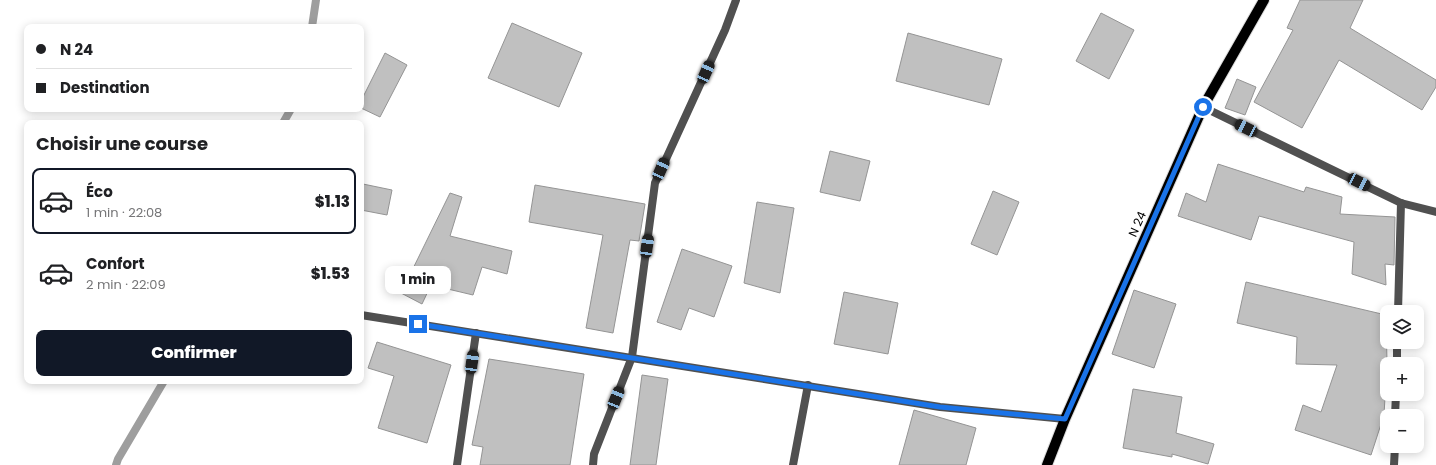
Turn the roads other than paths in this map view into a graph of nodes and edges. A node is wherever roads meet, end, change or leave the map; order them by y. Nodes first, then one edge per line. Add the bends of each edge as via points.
1 (736, 0) edge
2 (1264, 0) edge
3 (1203, 107) junction
4 (1401, 202) junction
5 (1436, 212) edge
6 (1398, 305) edge
7 (364, 314) edge
8 (476, 332) junction
9 (632, 357) junction
10 (808, 385) junction
11 (1065, 419) junction
12 (1394, 453) edge
13 (457, 465) edge
14 (593, 465) edge
15 (793, 465) edge
16 (1047, 465) edge
17 (1394, 465) edge

1 - 9 street via 725,30 655,183
2 - 3 main road, N 24
3 - 4 street
3 - 11 main road, N 24
4 - 5 street
4 - 6 street
7 - 8 street
8 - 9 street
8 - 13 street
9 - 10 street
9 - 14 street via 594,454
10 - 11 street via 940,407
10 - 15 street
11 - 16 main road, N 24
12 - 17 street

